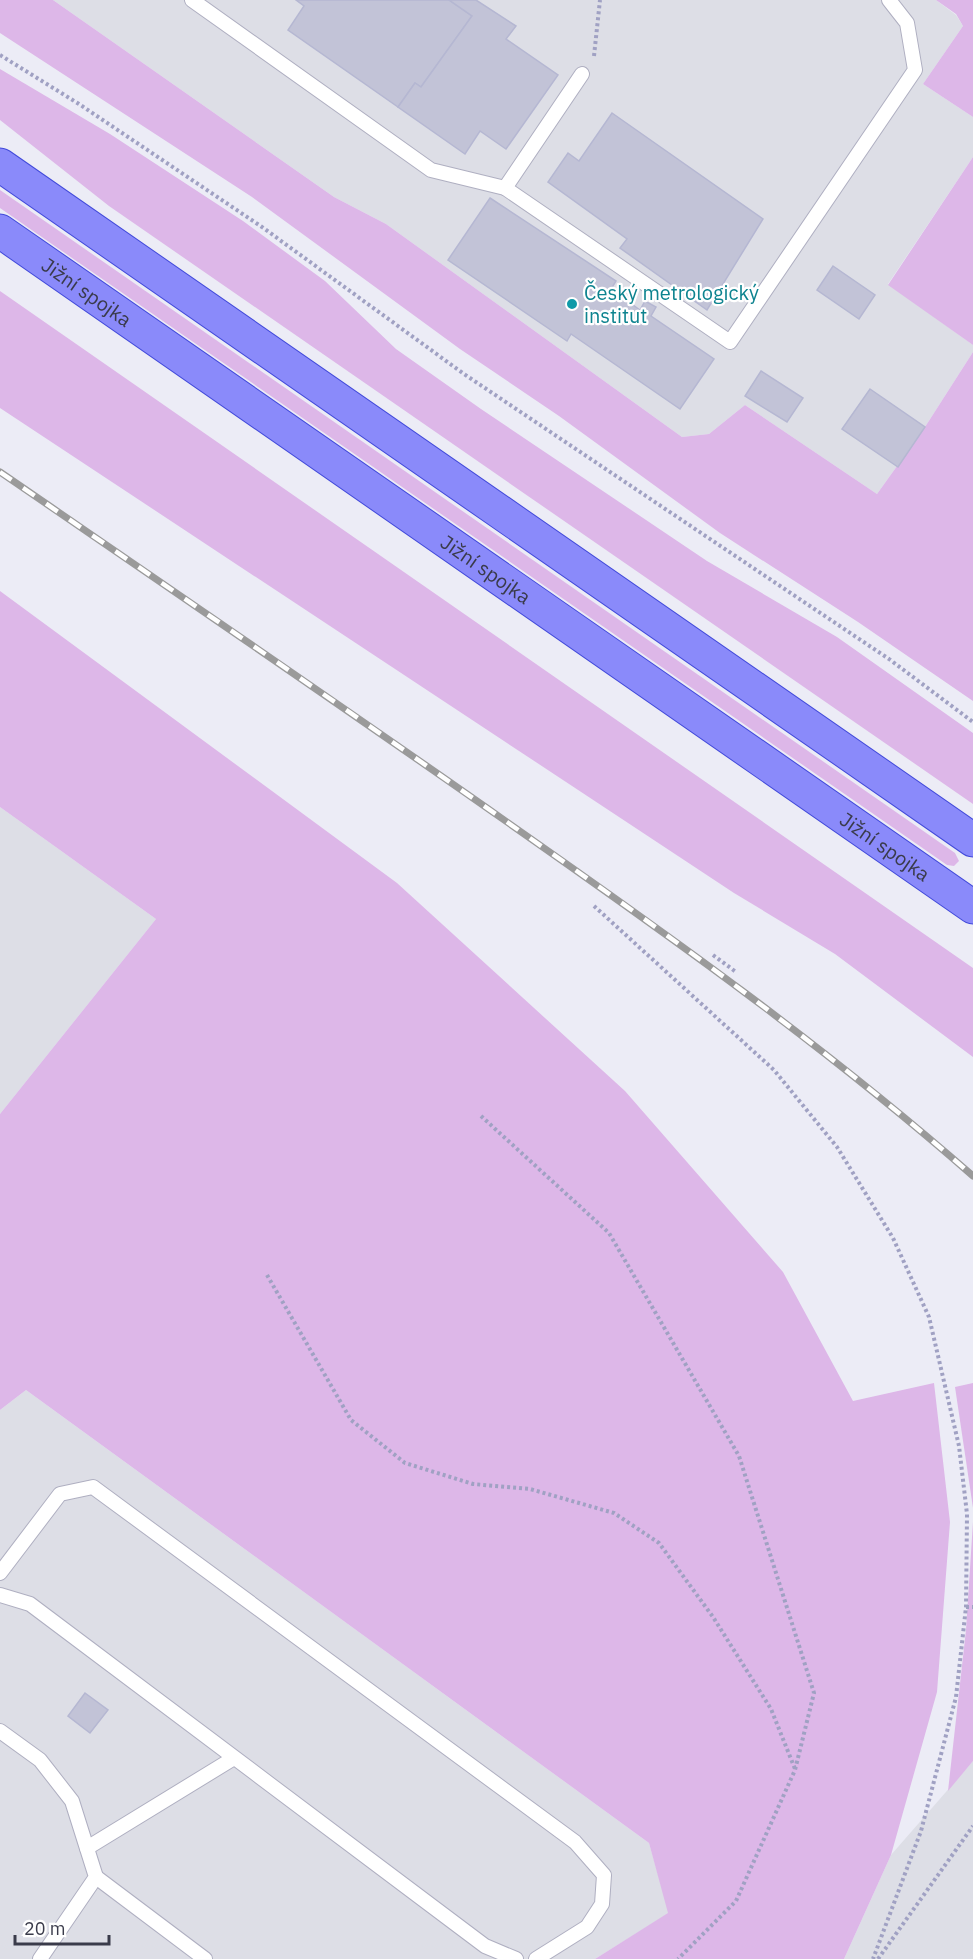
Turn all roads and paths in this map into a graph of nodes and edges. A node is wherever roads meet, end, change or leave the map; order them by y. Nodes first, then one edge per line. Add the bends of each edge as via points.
1 (192, 0) edge
2 (600, 0) edge
3 (889, 0) edge
4 (0, 55) edge
5 (582, 74) joint
6 (0, 165) edge
7 (505, 188) junction
8 (0, 231) edge
9 (973, 722) edge
10 (973, 840) edge
11 (594, 906) dead end
12 (973, 907) edge
13 (713, 955) dead end
14 (736, 972) dead end
15 (480, 1116) dead end
16 (267, 1275) dead end
17 (0, 1573) edge
18 (0, 1595) edge
19 (966, 1606) junction
20 (973, 1607) edge
21 (0, 1731) edge
22 (234, 1758) junction
23 (795, 1770) junction
24 (973, 1826) edge
25 (87, 1848) junction
26 (96, 1877) junction
27 (200, 1958) edge
28 (40, 1959) edge
29 (516, 1959) edge
30 (536, 1959) edge
31 (678, 1959) edge
32 (873, 1959) edge
33 (878, 1959) edge

1 - 7 lane via 431,170
2 - 5 path via 595,55
3 - 7 lane via 907,23 915,70 730,342
4 - 9 path via 252,221 464,374 889,659
5 - 7 lane
6 - 10 highway
8 - 12 highway, Jižní spojka
11 - 19 path via 774,1070 837,1147 893,1238 928,1317 959,1446 967,1514
13 - 14 path
15 - 23 path via 609,1233 739,1455 814,1693
16 - 23 path via 351,1420 405,1463 473,1484 530,1489 614,1514 659,1543 713,1617 771,1709
17 - 30 lane via 60,1494 93,1487 575,1842 604,1875 602,1904 587,1928
18 - 22 lane via 30,1604
19 - 20 path
19 - 32 path via 956,1697 921,1832
21 - 25 lane via 40,1760 72,1801
22 - 25 lane
22 - 29 lane via 485,1946
23 - 31 path via 736,1901
24 - 33 path
25 - 26 lane
26 - 27 lane
26 - 28 lane

